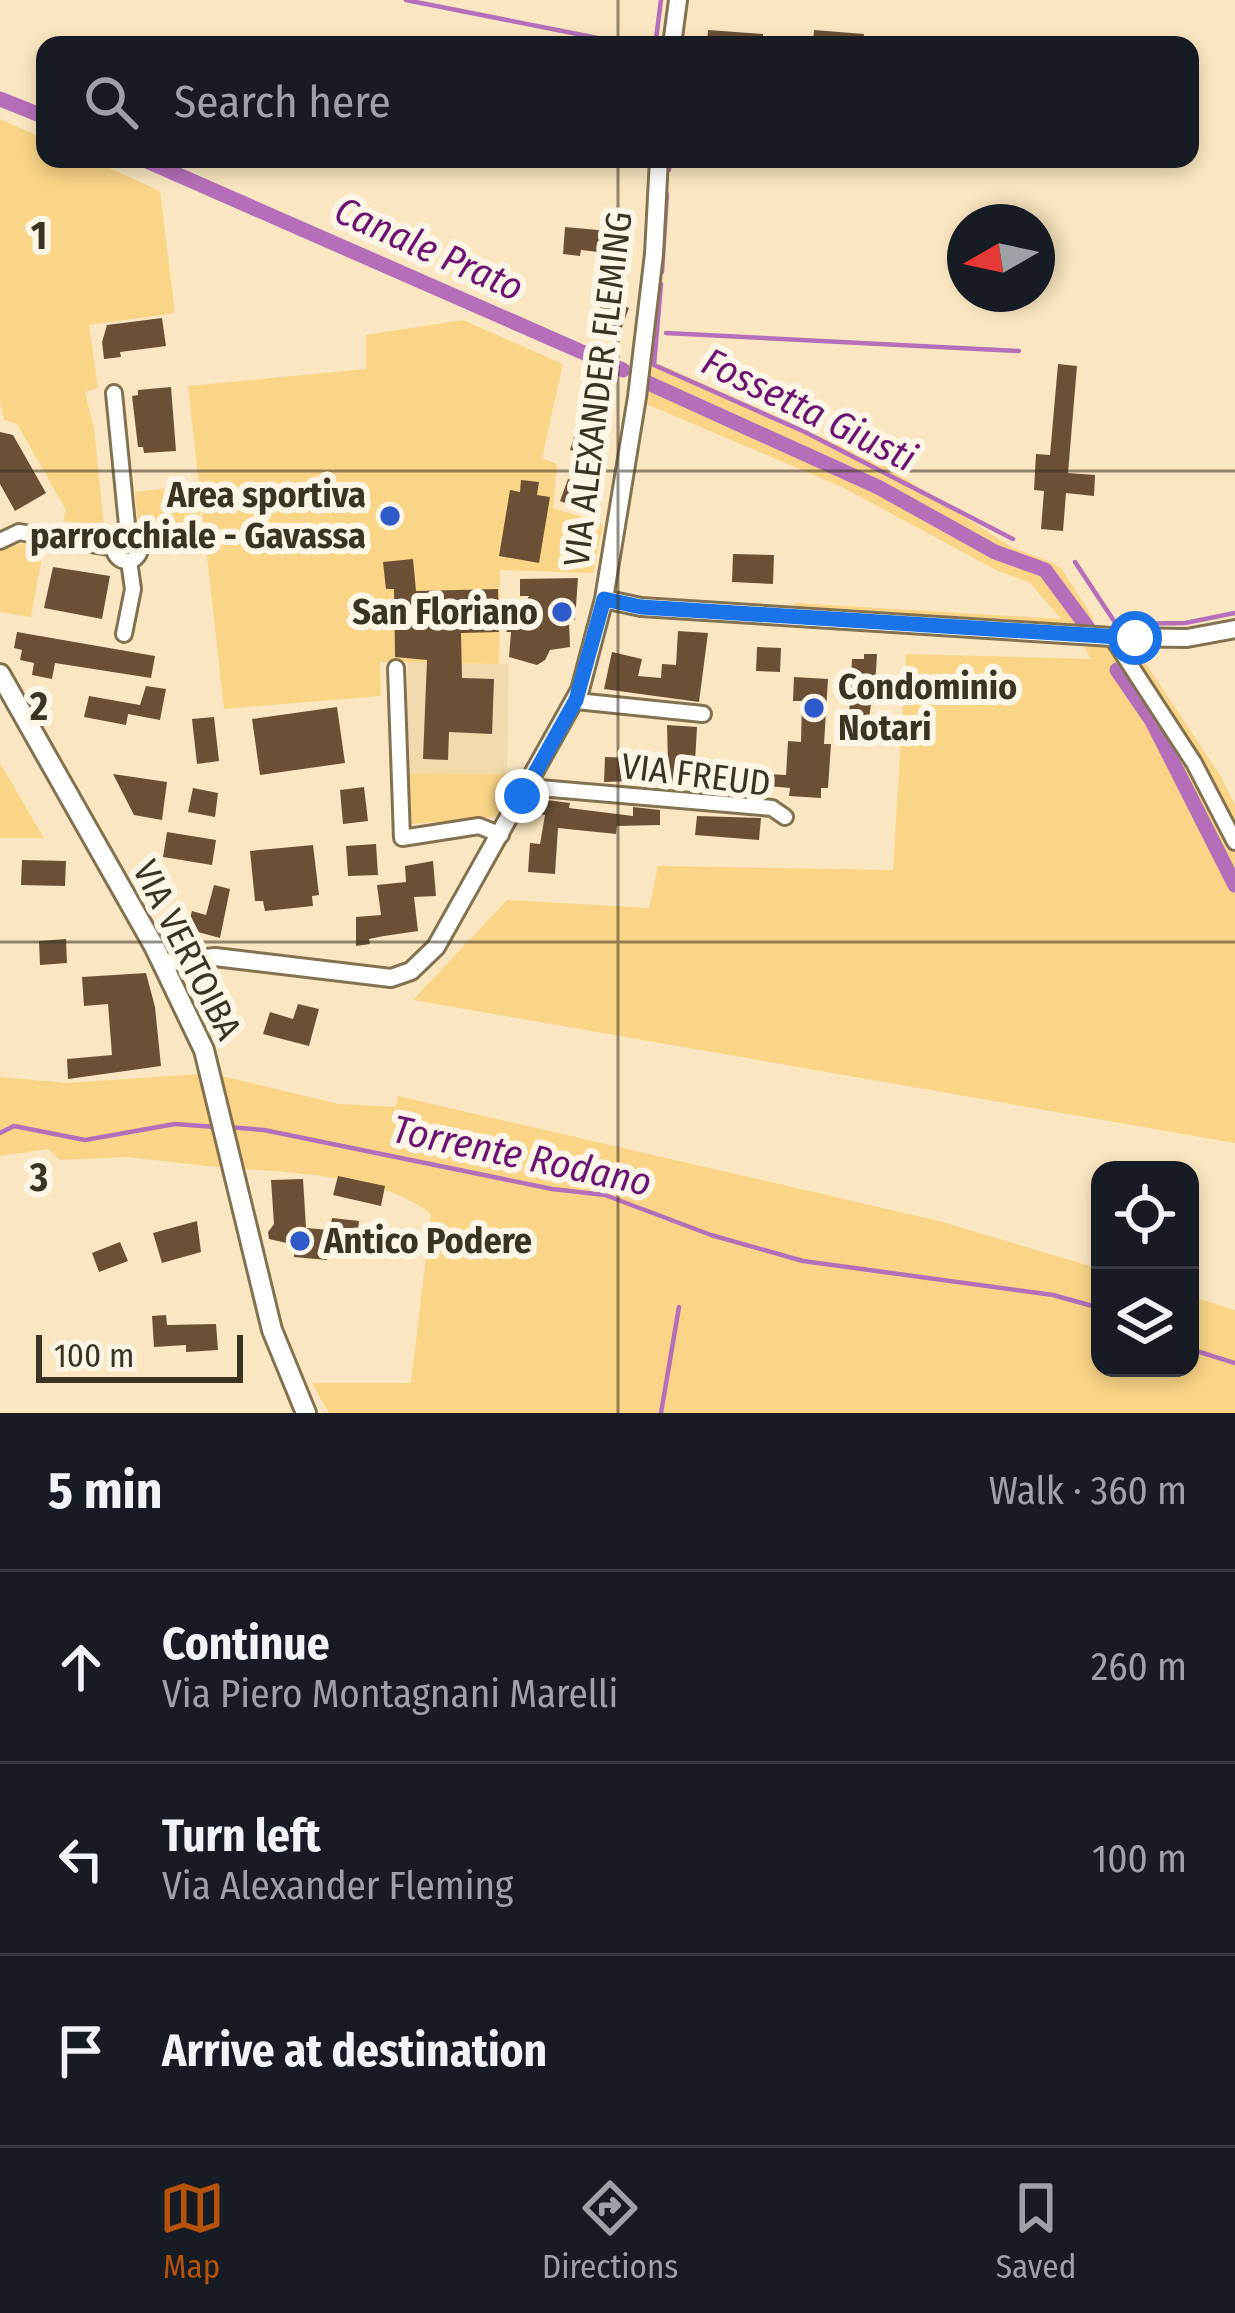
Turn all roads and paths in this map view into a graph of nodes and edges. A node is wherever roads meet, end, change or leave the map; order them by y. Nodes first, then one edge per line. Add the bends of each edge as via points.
1 (678, 0) edge
2 (673, 36) edge
3 (658, 168) edge
4 (114, 394) dead end
5 (128, 535) junction
6 (0, 541) edge
7 (114, 548) junction
8 (129, 561) junction
9 (604, 599) junction
10 (1235, 629) edge
11 (124, 634) dead end
12 (1112, 638) junction
13 (396, 668) dead end
14 (0, 674) edge
15 (576, 700) junction
16 (703, 714) dead end
17 (528, 787) junction
18 (785, 817) dead end
19 (501, 835) junction
20 (1235, 842) edge
21 (163, 963) junction
22 (306, 1413) edge

1 - 2 street
3 - 9 street, VIA ALEXANDER FLEMING via 646,326
4 - 5 street
5 - 7 street
5 - 8 street via 140,545
6 - 7 street via 19,532
7 - 8 street
8 - 11 street
9 - 12 street
9 - 15 street, VIA ALEXANDER FLEMING
10 - 12 street
12 - 20 street
13 - 19 street via 402,838 478,826
14 - 21 main road, VIA VERTOIBA
15 - 16 street
15 - 17 street, VIA ALEXANDER FLEMING
17 - 18 street, VIA FREUD via 772,808
17 - 19 street, VIA ALEXANDER FLEMING
19 - 21 street, VIA ALEXANDER FLEMING via 436,947 403,976 215,957
21 - 22 main road, VIA VERTOIBA via 210,1070 272,1330

